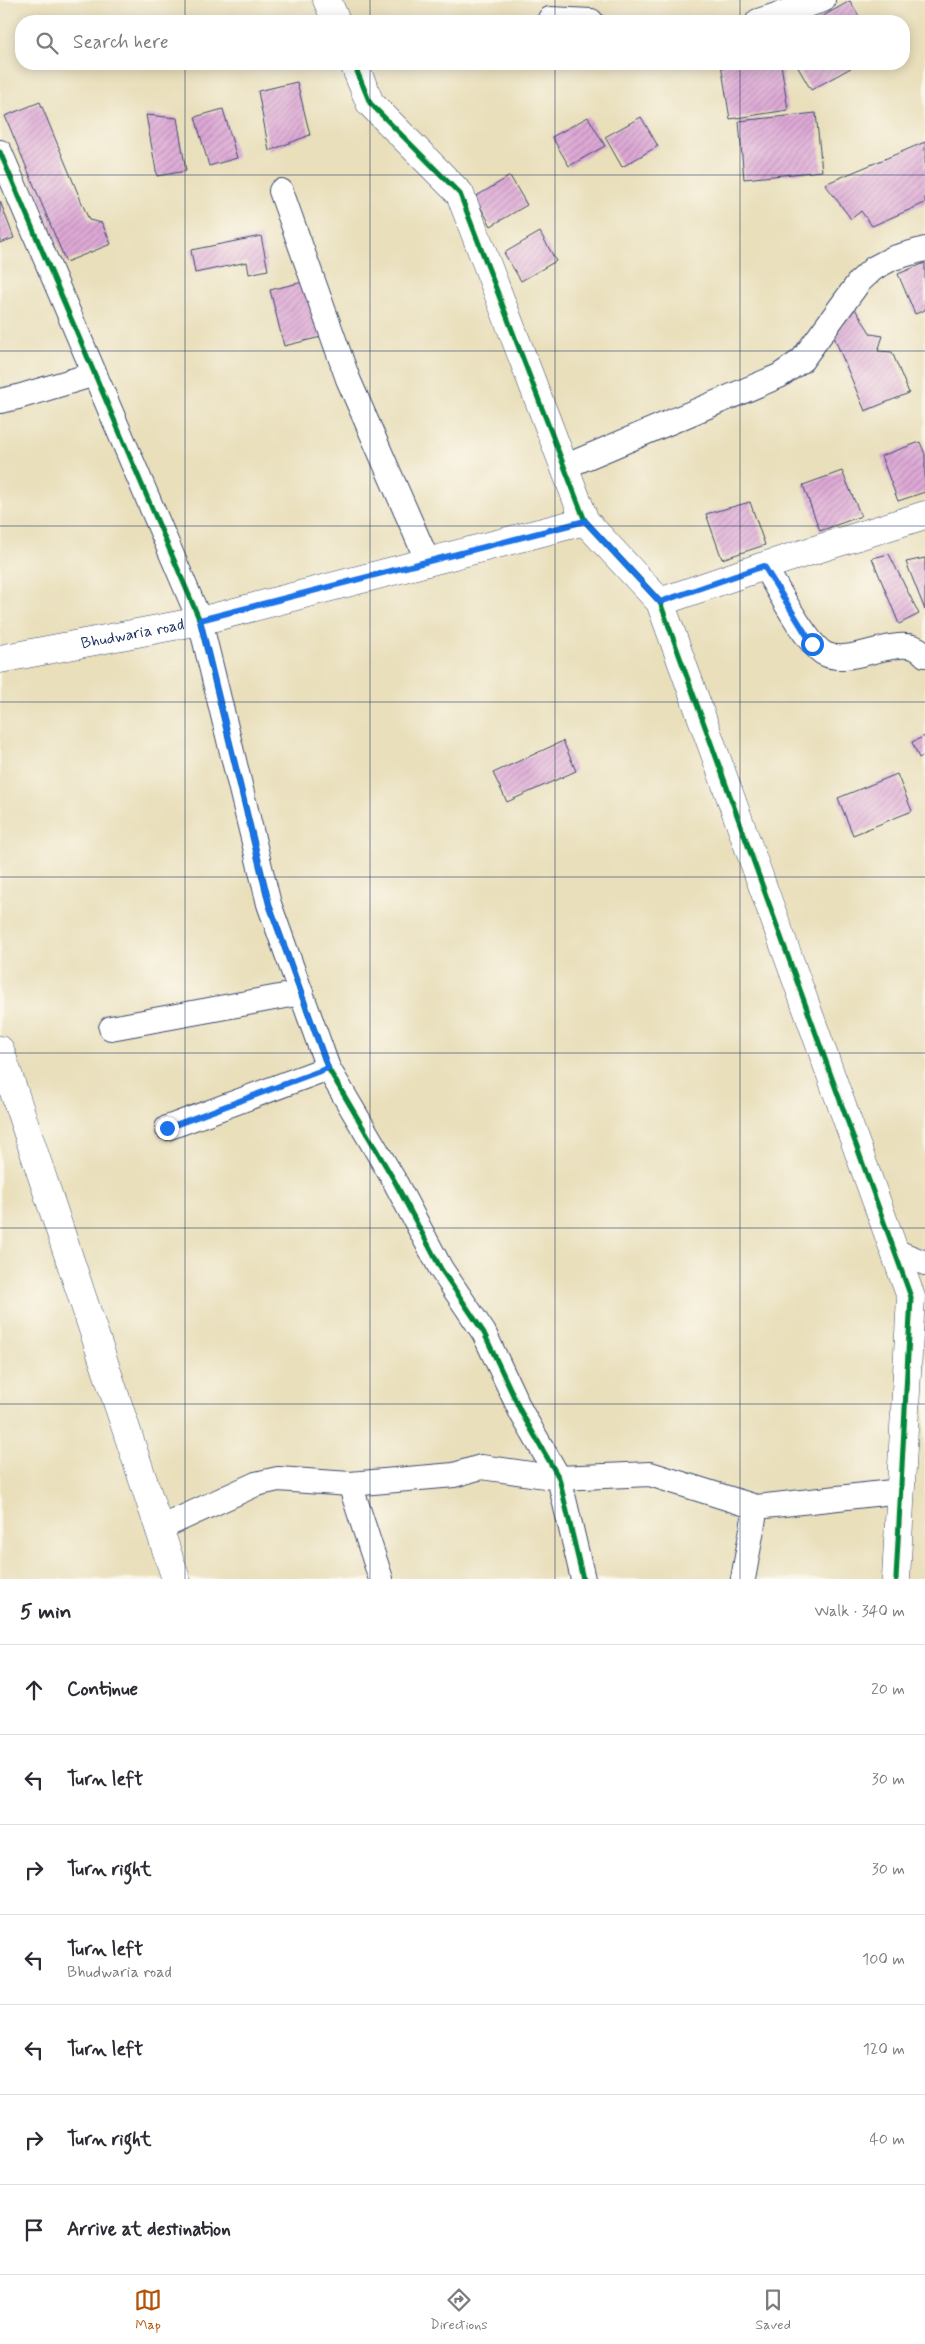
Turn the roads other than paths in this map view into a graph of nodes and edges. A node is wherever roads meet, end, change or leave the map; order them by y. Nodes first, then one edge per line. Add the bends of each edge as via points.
1 (327, 0) edge
2 (823, 0) edge
3 (333, 15) edge
4 (777, 15) edge
5 (356, 70) edge
6 (0, 152) edge
7 (280, 191) dead end
8 (925, 249) edge
9 (95, 374) junction
10 (0, 401) edge
11 (564, 467) junction
12 (925, 515) edge
13 (585, 521) junction
14 (428, 562) junction
15 (764, 566) junction
16 (660, 602) junction
17 (200, 620) junction
18 (925, 655) edge
19 (0, 659) edge
20 (301, 993) junction
21 (111, 1028) dead end
22 (0, 1050) edge
23 (328, 1068) junction
24 (167, 1128) dead end
25 (894, 1251) junction
26 (925, 1263) edge
27 (560, 1478) junction
28 (350, 1484) junction
29 (901, 1491) junction
30 (756, 1507) junction
31 (158, 1529) junction
32 (176, 1579) edge
33 (381, 1579) edge
34 (583, 1579) edge
35 (743, 1579) edge
36 (896, 1579) edge

1 - 3 street
2 - 4 street
5 - 11 street via 370,103 460,194
6 - 9 street
7 - 14 street via 348,379
8 - 11 street via 893,258 874,268 859,282 802,360 779,376
9 - 10 street
9 - 17 street
11 - 13 street
12 - 15 street
13 - 14 street, Bhudwaria road
13 - 16 street
14 - 17 street, Bhudwaria road
15 - 16 street
15 - 18 street via 812,644 825,654 839,658 903,646 921,650
16 - 25 street
17 - 19 street, Bhudwaria road
17 - 20 street via 269,904
20 - 21 street
20 - 23 street
22 - 31 street
23 - 24 street
23 - 27 street via 442,1269 484,1333 521,1412
25 - 26 street
25 - 29 street via 911,1297
27 - 28 street via 481,1467 454,1475
27 - 30 street via 650,1474
27 - 34 street
28 - 31 street via 278,1479 256,1484
28 - 33 street
29 - 30 street
29 - 36 street
30 - 35 street
31 - 32 street

